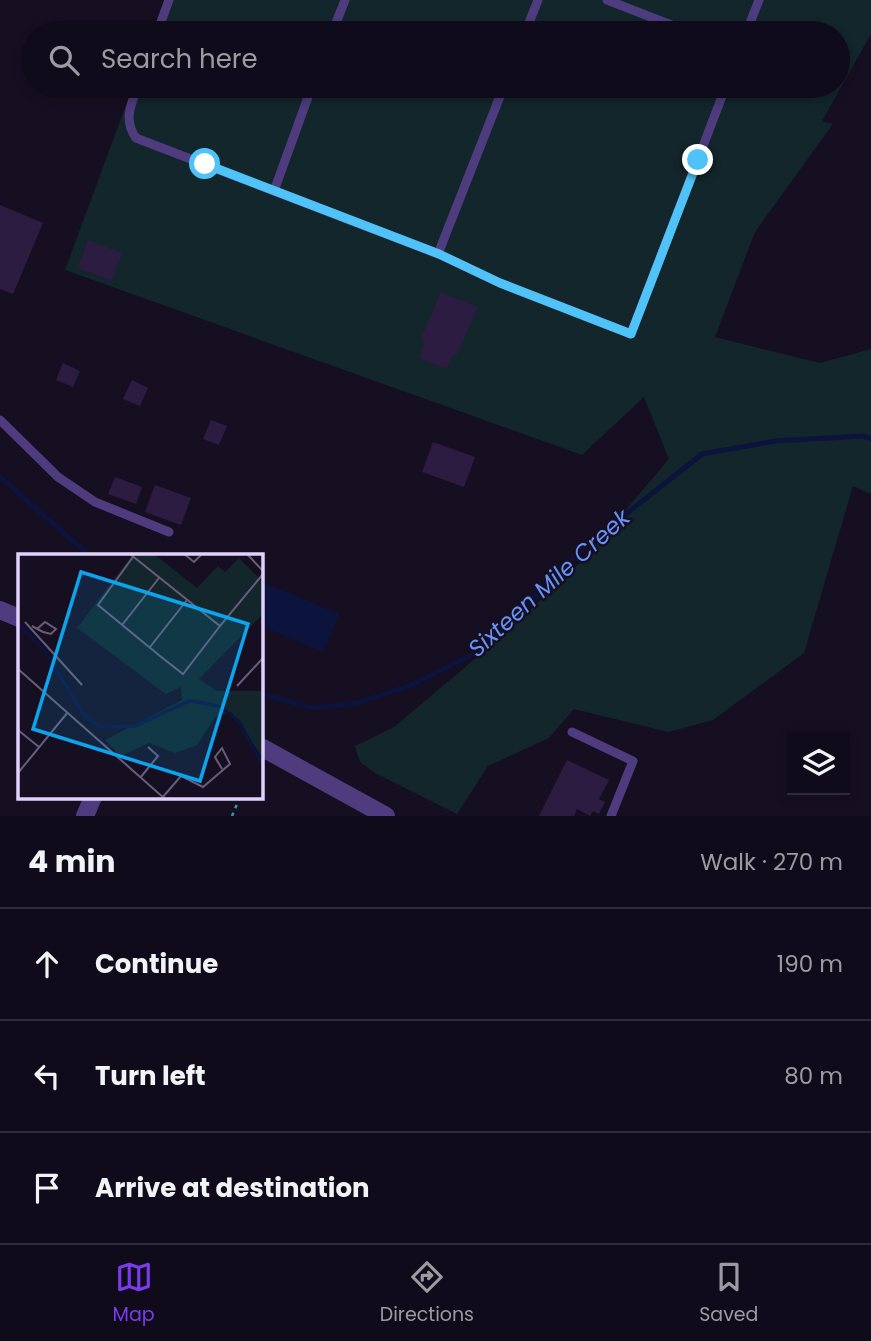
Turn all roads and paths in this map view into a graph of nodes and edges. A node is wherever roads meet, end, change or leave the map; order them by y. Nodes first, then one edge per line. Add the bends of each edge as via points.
1 (169, 0) edge
2 (345, 0) edge
3 (538, 0) edge
4 (607, 0) edge
5 (759, 0) edge
6 (161, 21) edge
7 (337, 21) edge
8 (530, 21) edge
9 (661, 21) edge
10 (751, 21) edge
11 (134, 98) edge
12 (308, 98) edge
13 (499, 98) edge
14 (721, 98) edge
15 (274, 191) junction
16 (439, 254) junction
17 (0, 420) edge
18 (169, 532) dead end
19 (0, 610) edge
20 (18, 618) edge
21 (572, 732) dead end
22 (262, 748) edge
23 (92, 799) edge
24 (239, 799) edge
25 (85, 816) edge
26 (232, 816) edge
27 (386, 816) edge
28 (611, 816) edge

1 - 6 lane
2 - 7 lane
3 - 8 lane
4 - 9 lane
5 - 10 lane
11 - 15 lane via 128,120 136,138
12 - 15 lane
13 - 16 lane
14 - 16 lane via 631,334
15 - 16 lane
17 - 18 lane via 67,484 95,502
19 - 20 street
21 - 28 lane via 633,761
22 - 27 street
23 - 25 street
24 - 26 path

